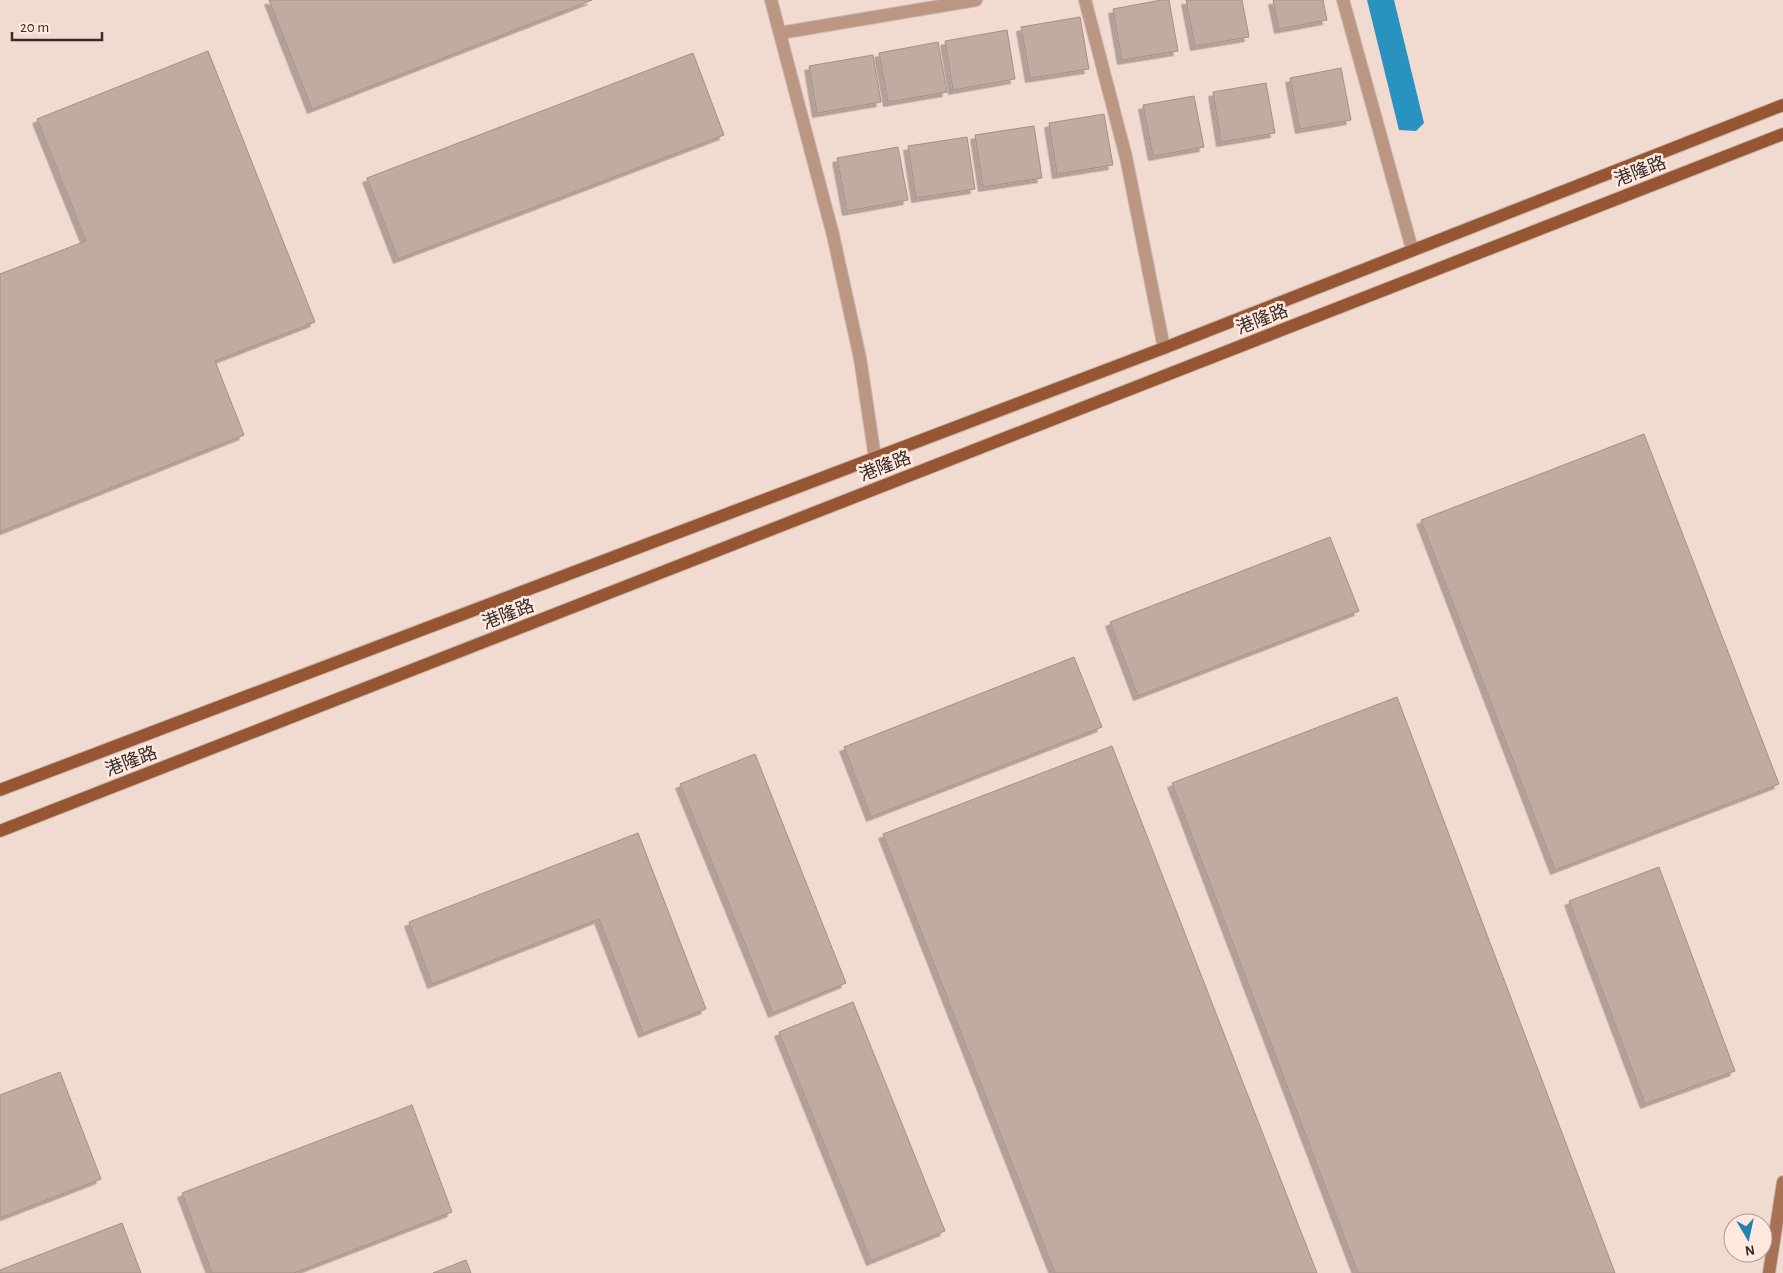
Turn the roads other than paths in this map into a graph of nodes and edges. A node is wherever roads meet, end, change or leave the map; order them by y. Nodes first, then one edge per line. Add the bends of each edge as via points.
1 (771, 0) edge
2 (976, 0) edge
3 (1085, 0) edge
4 (1343, 0) edge
5 (780, 33) junction
6 (1783, 105) edge
7 (1783, 134) edge
8 (1412, 249) junction
9 (1164, 348) junction
10 (875, 458) junction
11 (0, 790) edge
12 (0, 831) edge
13 (1783, 1182) edge
14 (1769, 1273) edge

1 - 5 street
2 - 5 street
3 - 9 street via 1126,157
4 - 8 street
5 - 10 street via 835,244 860,358
6 - 8 main road, 港隆路
7 - 12 main road, 港隆路
8 - 9 main road, 港隆路
9 - 10 main road, 港隆路
10 - 11 main road, 港隆路
13 - 14 street

